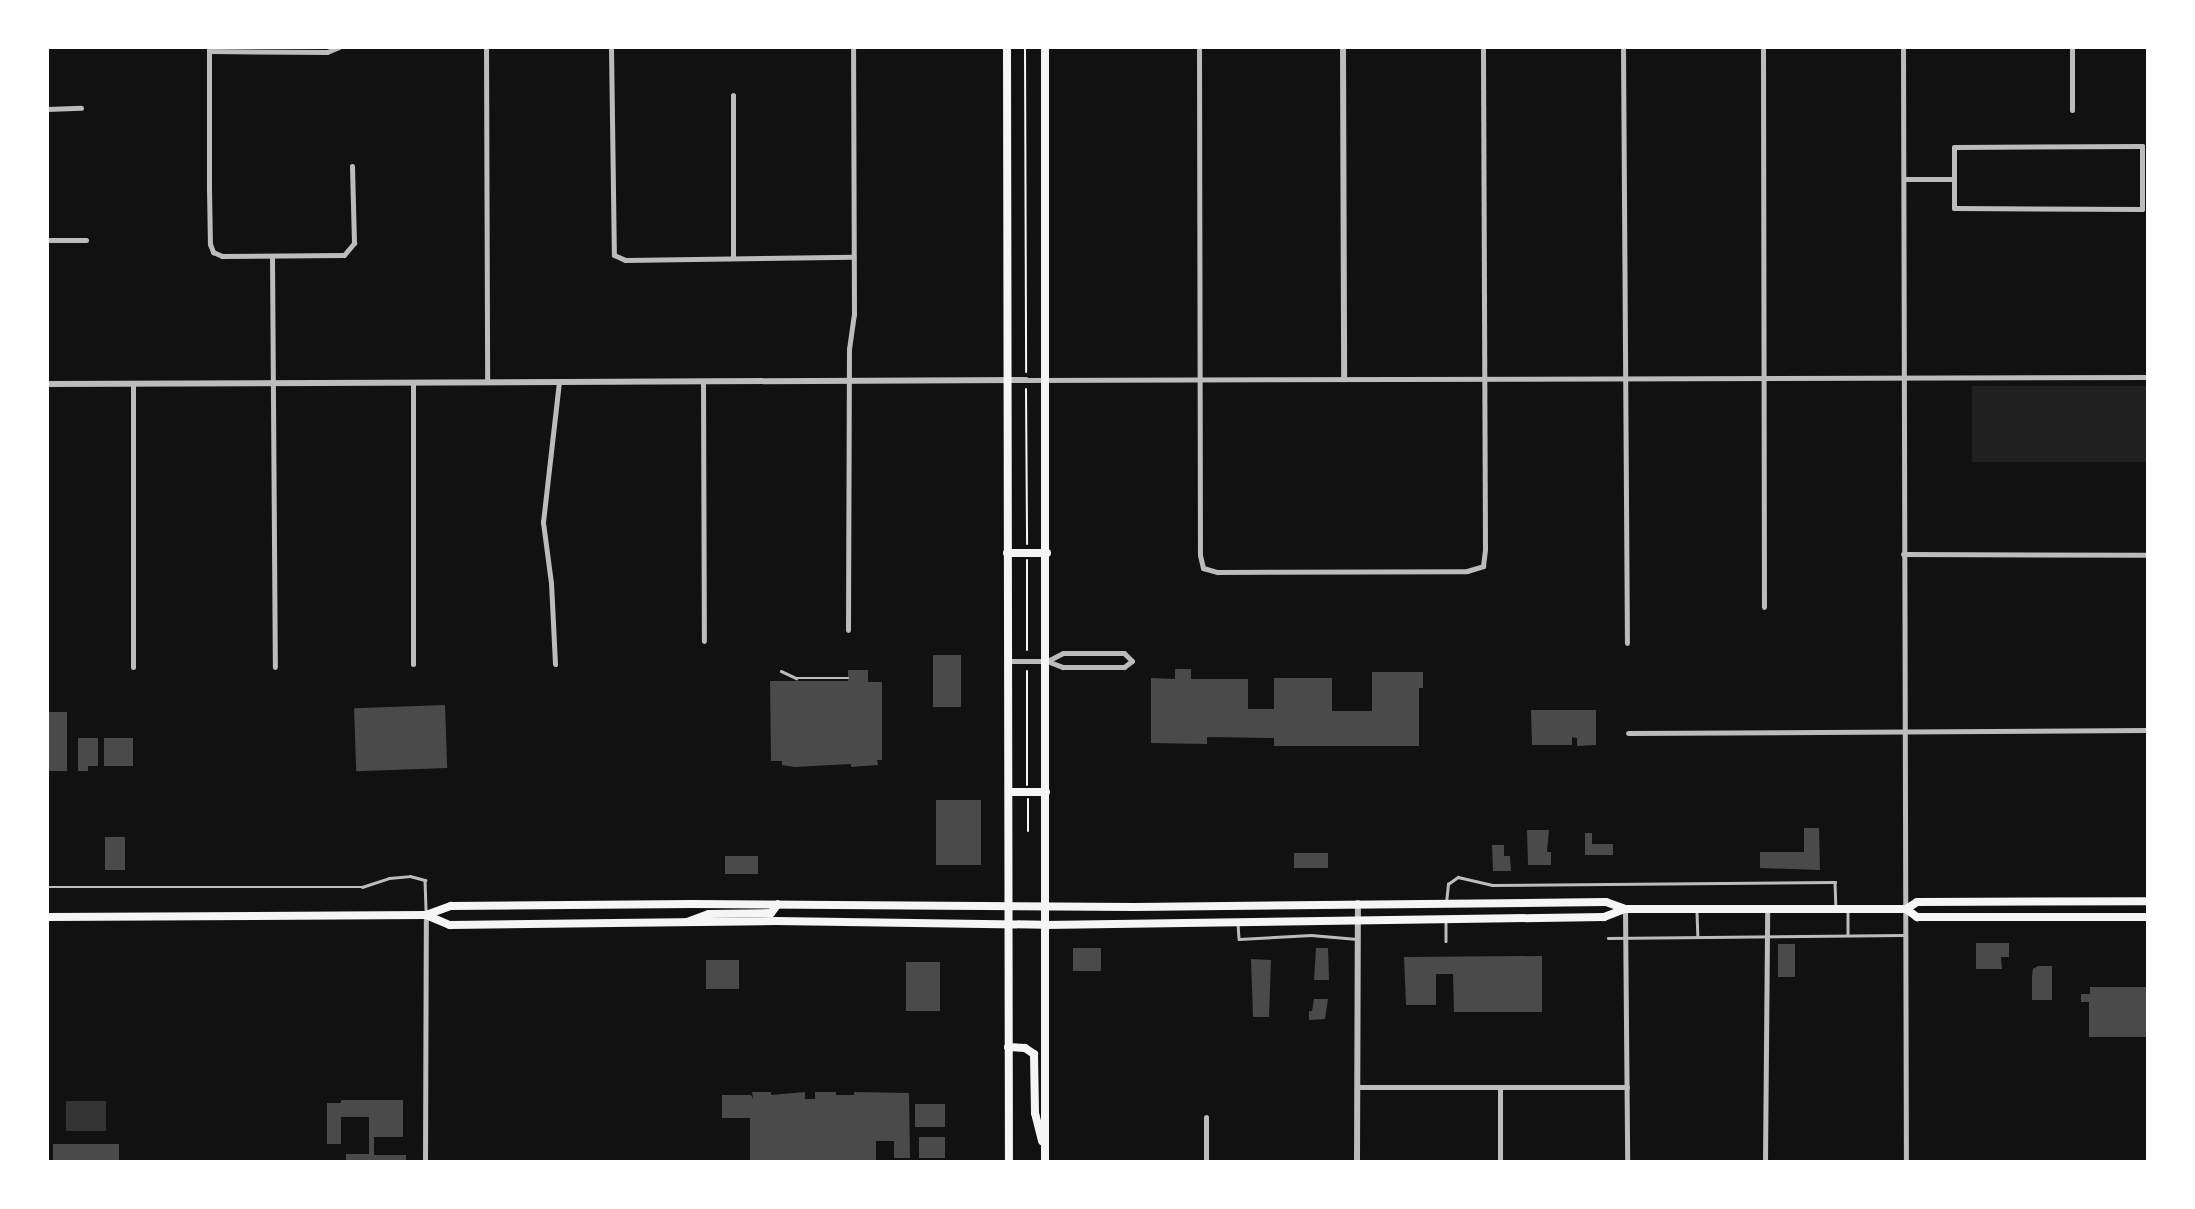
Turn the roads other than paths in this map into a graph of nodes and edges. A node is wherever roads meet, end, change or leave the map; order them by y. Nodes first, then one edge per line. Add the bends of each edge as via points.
1 (486, 47) edge
2 (611, 47) edge
3 (853, 47) edge
4 (1007, 47) edge
5 (1045, 47) edge
6 (1199, 47) edge
7 (1343, 47) edge
8 (1483, 47) edge
9 (1623, 47) edge
10 (1763, 47) edge
11 (1903, 47) edge
12 (2072, 47) edge
13 (339, 48) edge
14 (209, 49) edge
15 (733, 95) dead end
16 (81, 108) dead end
17 (47, 109) edge
18 (2072, 110) dead end
19 (352, 166) dead end
20 (1954, 178) junction
21 (1904, 179) junction
22 (2145, 179) edge
23 (47, 240) edge
24 (86, 240) dead end
25 (272, 256) junction
26 (853, 257) junction
27 (733, 258) junction
28 (1763, 377) junction
29 (1903, 377) junction
30 (2148, 377) edge
31 (1625, 378) junction
32 (1200, 379) junction
33 (1344, 379) junction
34 (1485, 379) junction
35 (1007, 380) junction
36 (1046, 380) junction
37 (703, 381) junction
38 (850, 381) junction
39 (272, 382) junction
40 (413, 382) junction
41 (488, 382) junction
42 (559, 382) junction
43 (133, 383) junction
44 (47, 384) edge
45 (1026, 384) joint
46 (1007, 553) junction
47 (1047, 553) junction
48 (1903, 554) junction
49 (2148, 555) edge
50 (1764, 607) dead end
51 (848, 630) dead end
52 (704, 641) dead end
53 (1627, 643) dead end
54 (1007, 661) junction
55 (1047, 661) junction
56 (413, 664) dead end
57 (555, 664) dead end
58 (133, 667) dead end
59 (275, 667) dead end
60 (781, 671) dead end
61 (848, 678) dead end
62 (2148, 730) edge
63 (1904, 731) junction
64 (1628, 733) dead end
65 (1010, 792) junction
66 (1046, 792) junction
67 (47, 887) edge
68 (2148, 901) edge
69 (1358, 903) junction
70 (1446, 903) junction
71 (778, 904) junction
72 (1009, 904) junction
73 (1045, 906) junction
74 (1836, 908) junction
75 (1848, 908) junction
76 (1625, 909) junction
77 (1698, 909) junction
78 (1767, 909) junction
79 (1906, 909) junction
80 (426, 915) junction
81 (47, 916) edge
82 (2148, 917) edge
83 (1446, 919) junction
84 (1357, 920) junction
85 (1238, 921) junction
86 (687, 922) junction
87 (1009, 923) junction
88 (1045, 925) junction
89 (1849, 935) junction
90 (1906, 935) junction
91 (1767, 936) junction
92 (1698, 937) junction
93 (1608, 938) dead end
94 (1626, 938) junction
95 (1357, 939) junction
96 (1446, 941) dead end
97 (1008, 1047) junction
98 (1357, 1087) junction
99 (1500, 1087) junction
100 (1628, 1087) junction
101 (1206, 1117) dead end
102 (1045, 1158) edge
103 (425, 1162) edge
104 (1009, 1162) edge
105 (1206, 1162) edge
106 (1357, 1162) edge
107 (1500, 1162) edge
108 (1627, 1162) edge
109 (1765, 1162) edge
110 (1906, 1162) edge

1 - 41 street
2 - 27 street via 614,254 625,260
3 - 26 street
4 - 35 main road
5 - 36 main road
6 - 32 street
7 - 33 street
8 - 34 street
9 - 31 street
10 - 28 street
11 - 21 street
12 - 18 street
13 - 14 street via 327,52
14 - 25 street via 210,244 213,252 222,256
15 - 27 street
16 - 17 street
19 - 25 street via 354,243 344,255
20 - 21 street
20 - 22 street via 1954,208 2143,209
20 - 22 street via 1954,147 2142,146
21 - 29 street
23 - 24 street
25 - 39 street
26 - 27 street
26 - 38 street
28 - 29 street
28 - 31 street
28 - 50 street
29 - 30 street
29 - 48 street
31 - 34 street
31 - 53 street
32 - 33 street
32 - 34 street via 1200,555 1203,568 1217,572 1468,572 1483,566
32 - 36 street
33 - 34 street
35 - 38 street
35 - 45 street
35 - 46 main road
36 - 45 street
36 - 47 main road
37 - 38 street
37 - 42 street
37 - 52 street
38 - 51 street
39 - 40 street
39 - 43 street
39 - 59 street
40 - 41 street
40 - 56 street
41 - 42 street
42 - 57 street via 543,522
43 - 44 street
43 - 58 street
46 - 47 main road
46 - 54 main road
47 - 55 main road
48 - 49 street
48 - 63 street
54 - 55 street
54 - 65 main road
55 - 55 street via 1063,667 1124,667 1132,661 1125,653 1063,653
55 - 66 main road
60 - 61 lane via 796,678
62 - 63 street
63 - 64 street
63 - 79 street
65 - 66 main road
65 - 72 main road
66 - 73 main road
67 - 80 lane via 362,887 410,876 425,880
68 - 79 main road via 1917,902
69 - 70 main road
69 - 73 main road
69 - 84 street
70 - 74 lane via 1448,884 1458,877 1492,884 1835,883
70 - 76 main road via 1606,902
71 - 72 main road
71 - 80 main road via 451,906
71 - 86 main road via 771,913 709,914
72 - 73 main road
72 - 87 main road
73 - 88 main road
74 - 75 main road
74 - 78 main road
75 - 79 main road
75 - 89 lane
76 - 77 main road
76 - 83 main road via 1604,917
76 - 94 street
77 - 78 main road
77 - 92 lane
78 - 91 street
79 - 82 main road via 1917,917
79 - 90 street
80 - 81 main road
80 - 86 main road via 450,925
80 - 103 street
83 - 84 main road
83 - 96 lane
84 - 85 main road
84 - 95 street
85 - 88 main road
85 - 95 lane via 1239,939 1311,935
86 - 87 main road
87 - 88 main road
87 - 97 main road
88 - 102 main road
89 - 90 lane
89 - 91 lane
90 - 110 street
91 - 92 lane
91 - 109 street
92 - 94 lane
93 - 94 lane
94 - 100 street
95 - 98 street
97 - 102 main road via 1034,1054 1035,1112
97 - 104 main road
98 - 99 street
98 - 106 street
99 - 100 street
99 - 107 street
100 - 108 street
101 - 105 street

